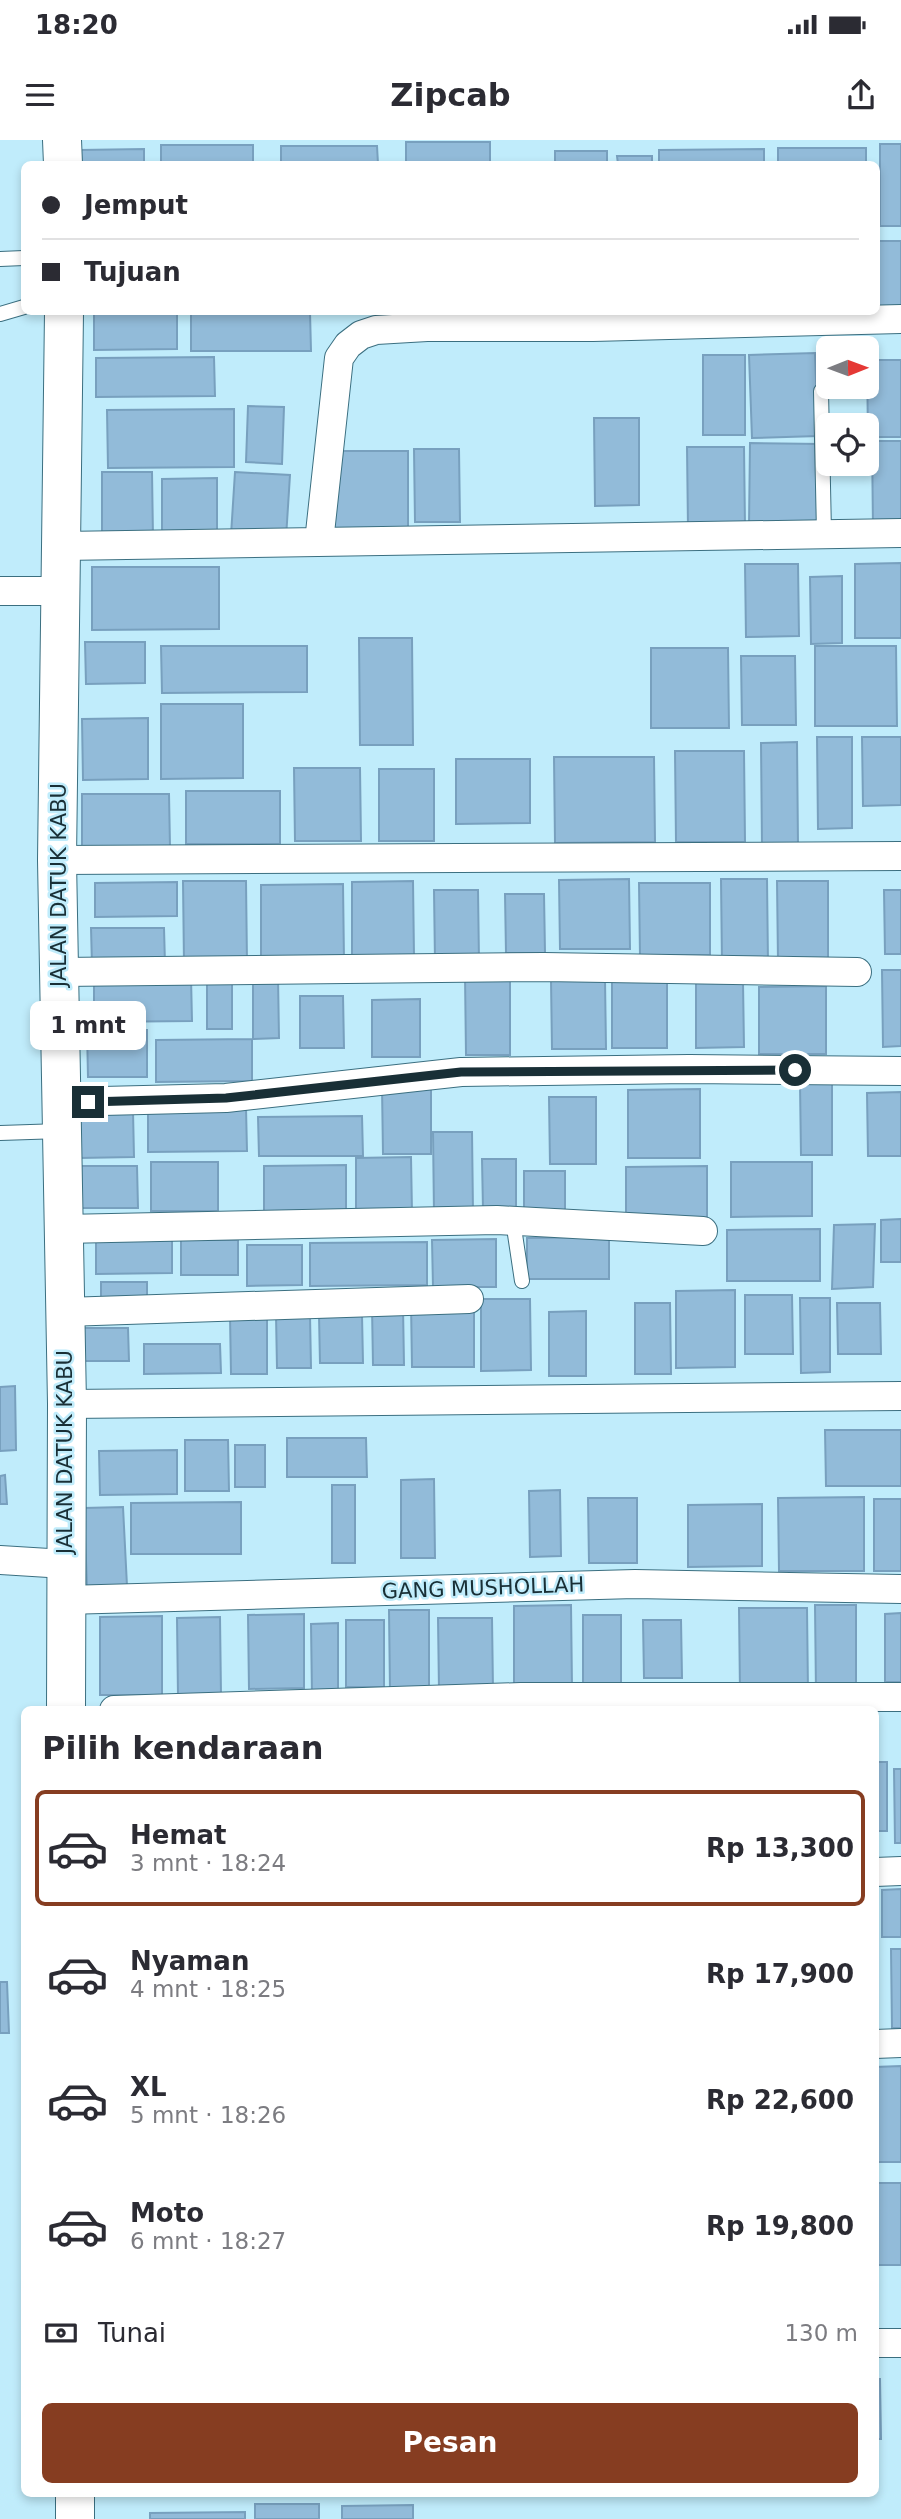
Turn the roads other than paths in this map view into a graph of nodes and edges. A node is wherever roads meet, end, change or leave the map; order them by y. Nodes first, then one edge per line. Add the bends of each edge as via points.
1 (62, 140) edge
2 (62, 161) edge
3 (21, 258) edge
4 (0, 259) edge
5 (21, 308) edge
6 (0, 314) edge
7 (64, 315) edge
8 (901, 319) edge
9 (821, 399) edge
10 (901, 533) edge
11 (824, 534) junction
12 (319, 542) junction
13 (62, 546) junction
14 (0, 591) edge
15 (62, 591) junction
16 (901, 856) edge
17 (57, 860) junction
18 (59, 972) junction
19 (857, 972) dead end
20 (901, 1071) edge
21 (61, 1117) junction
22 (0, 1133) edge
23 (513, 1221) junction
24 (63, 1229) junction
25 (704, 1231) dead end
26 (522, 1281) dead end
27 (469, 1299) dead end
28 (65, 1312) junction
29 (901, 1396) edge
30 (67, 1405) junction
31 (0, 1560) edge
32 (58, 1575) junction
33 (901, 1589) edge
34 (901, 1698) edge
35 (66, 1706) edge
36 (233, 1706) edge
37 (901, 1871) edge
38 (879, 1872) edge
39 (901, 2043) edge
40 (879, 2044) edge
41 (879, 2343) edge
42 (901, 2343) edge
43 (75, 2497) edge
44 (75, 2519) edge

1 - 2 street
3 - 4 lane
5 - 6 lane
7 - 13 street, JALAN DATUK KABU
8 - 12 street via 427,327 361,335 339,358
9 - 11 lane
10 - 11 street
11 - 12 street
12 - 13 street
13 - 15 street, JALAN DATUK KABU
14 - 15 street
15 - 17 street, JALAN DATUK KABU
16 - 17 street
17 - 18 street, JALAN DATUK KABU
18 - 19 street via 544,967
18 - 21 street, JALAN DATUK KABU
20 - 21 street via 461,1072
21 - 22 lane
21 - 24 street, JALAN DATUK KABU
23 - 24 street
23 - 25 street
23 - 26 lane
24 - 28 street, JALAN DATUK KABU
27 - 28 street
28 - 30 street, JALAN DATUK KABU
29 - 30 street
30 - 32 street, JALAN DATUK KABU
31 - 32 street, GANG MUSHOLLAH
32 - 33 street, GANG MUSHOLLAH
32 - 35 street, JALAN DATUK KABU
34 - 36 street via 703,1695
37 - 38 street
39 - 40 street
41 - 42 street
43 - 44 street

